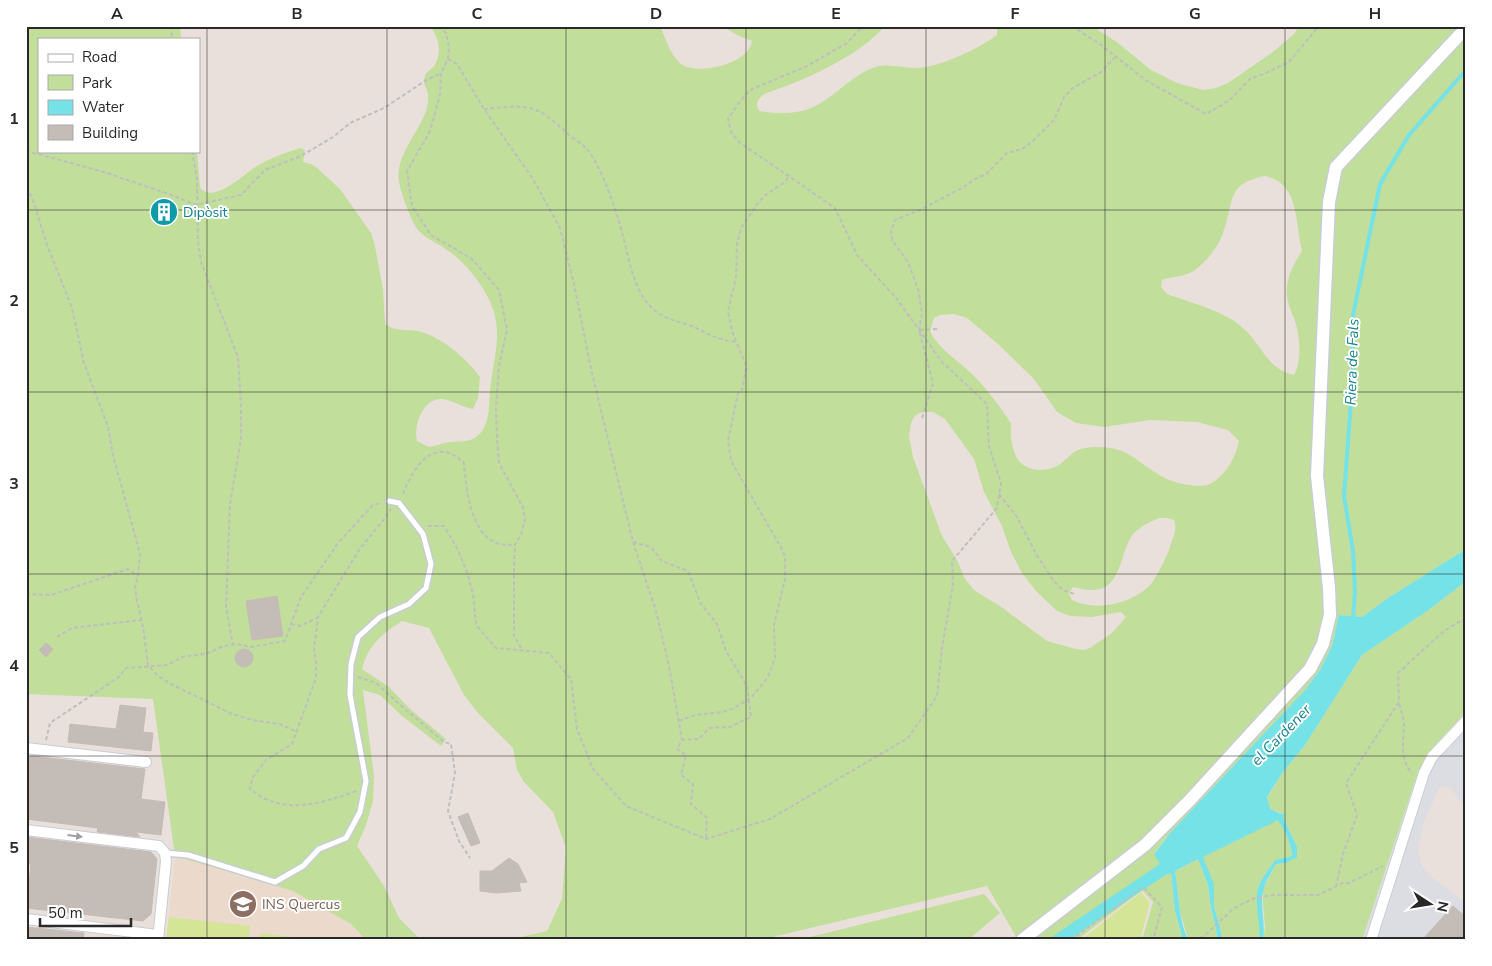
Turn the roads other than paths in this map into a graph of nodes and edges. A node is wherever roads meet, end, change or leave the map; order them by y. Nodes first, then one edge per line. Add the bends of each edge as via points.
1 (1466, 28) edge
2 (389, 501) road end
3 (1466, 720) edge
4 (26, 748) edge
5 (146, 762) dead end
6 (26, 830) edge
7 (162, 849) junction
8 (26, 919) edge
9 (158, 937) edge
10 (1022, 940) edge
11 (1371, 940) edge

1 - 10 street via 1336,167 1329,202 1317,476 1330,615 1323,644 1310,669 1145,845
2 - 7 lane via 399,503 423,534 430,564 426,588 409,604 380,617 358,637 351,664 350,695 366,781 360,812 346,838 320,848 304,866 275,882
3 - 11 street via 1432,757 1421,782
4 - 5 street
6 -> 7 street
7 - 9 street via 166,861
8 - 9 street

